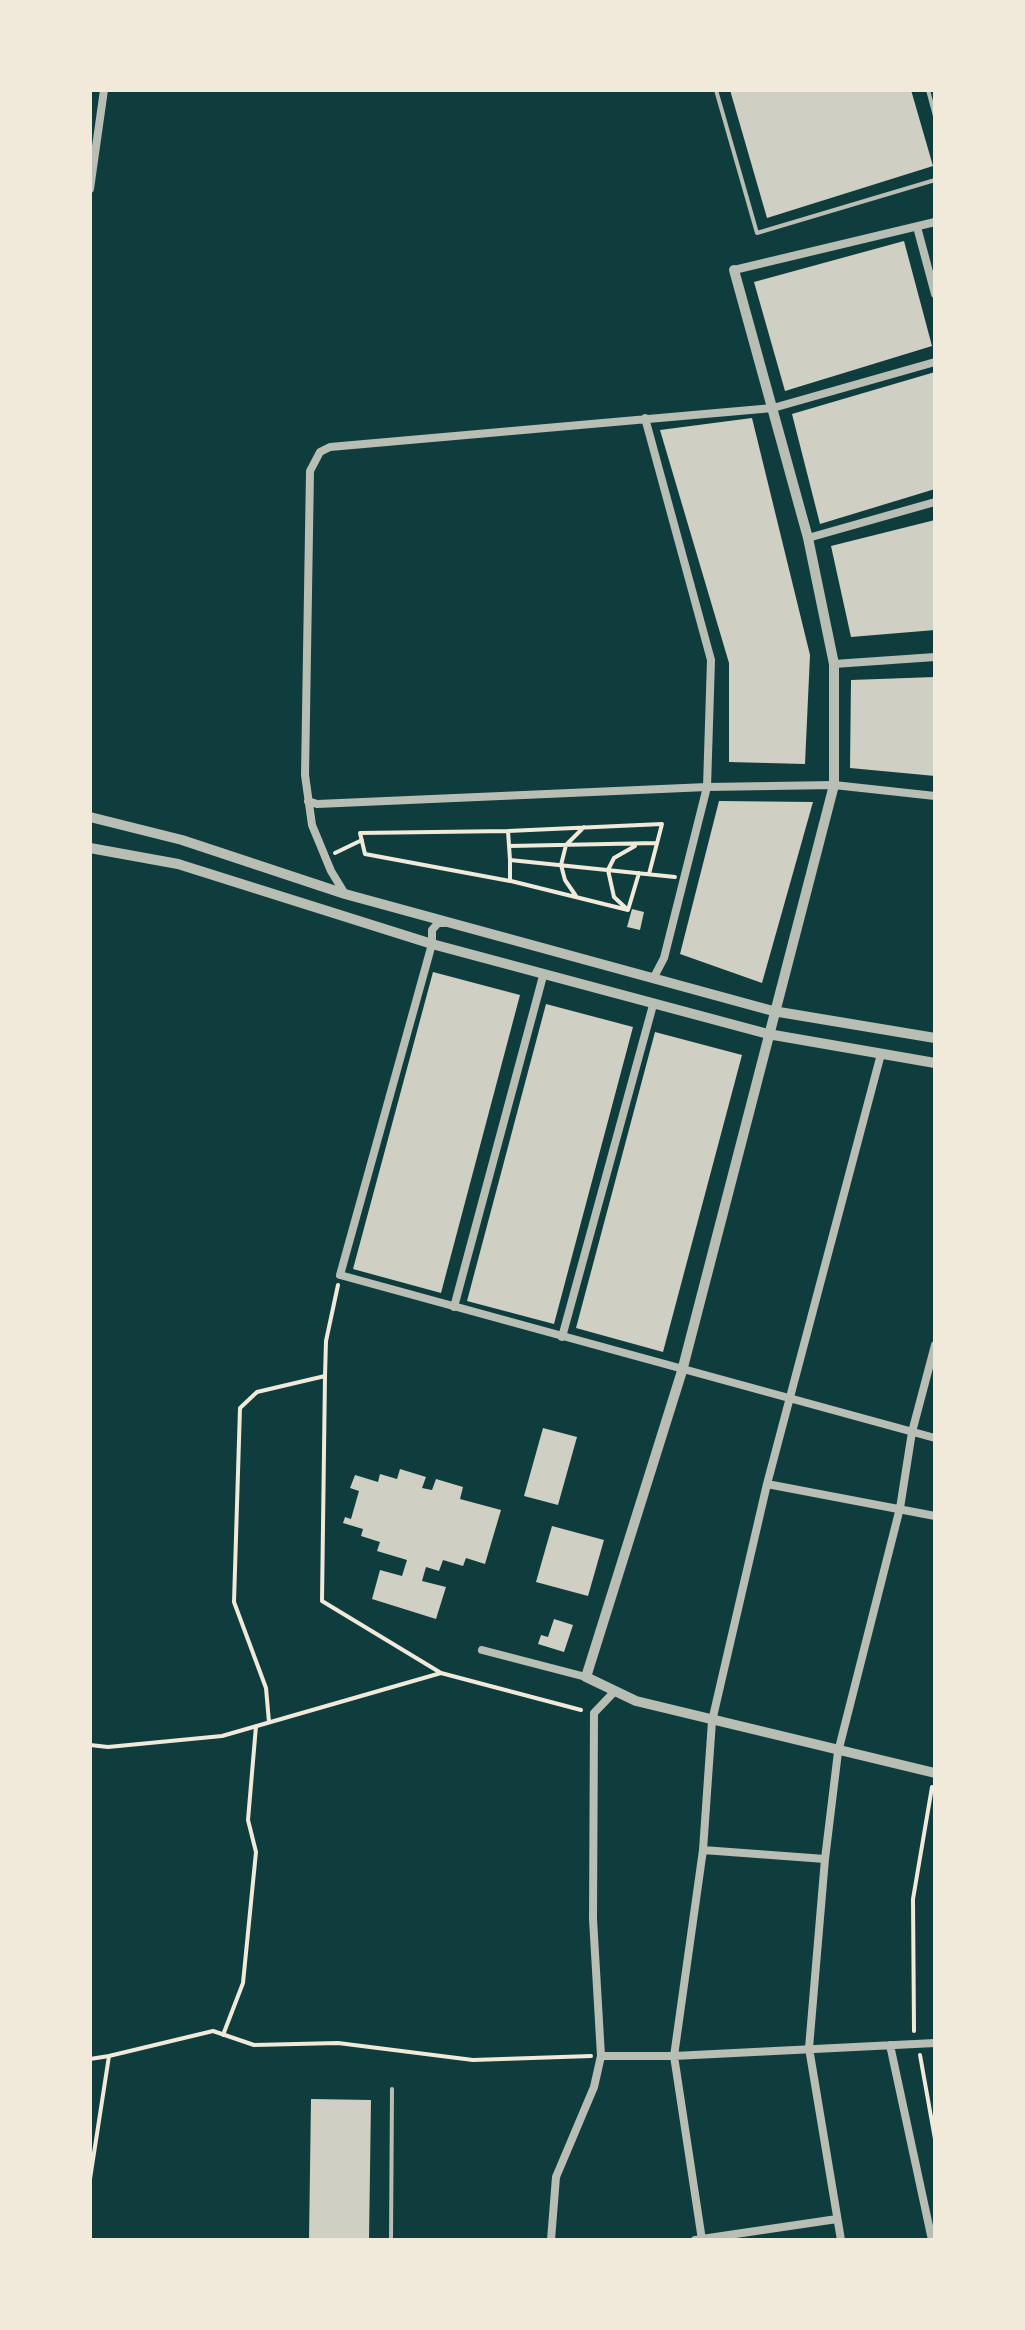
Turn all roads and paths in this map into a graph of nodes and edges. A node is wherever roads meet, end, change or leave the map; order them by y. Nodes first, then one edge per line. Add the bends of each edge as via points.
1 (104, 90) edge
2 (716, 90) edge
3 (928, 90) edge
4 (935, 116) edge
5 (935, 180) edge
6 (90, 189) edge
7 (935, 222) edge
8 (917, 226) junction
9 (734, 270) joint
10 (935, 294) edge
11 (935, 362) edge
12 (774, 408) junction
13 (645, 418) junction
14 (935, 502) edge
15 (808, 538) junction
16 (935, 657) edge
17 (834, 664) junction
18 (834, 786) junction
19 (708, 787) junction
20 (935, 796) edge
21 (308, 801) junction
22 (90, 818) edge
23 (584, 827) junction
24 (508, 831) junction
25 (362, 840) junction
26 (640, 843) junction
27 (657, 843) junction
28 (566, 845) junction
29 (509, 846) junction
30 (90, 848) edge
31 (325, 859) junction
32 (510, 860) junction
33 (561, 865) junction
34 (608, 870) junction
35 (639, 873) junction
36 (649, 874) junction
37 (684, 878) junction
38 (510, 881) junction
39 (346, 894) junction
40 (577, 898) junction
41 (628, 910) junction
42 (448, 922) junction
43 (432, 944) junction
44 (543, 976) junction
45 (654, 976) junction
46 (653, 1005) junction
47 (773, 1011) junction
48 (768, 1034) junction
49 (935, 1038) edge
50 (881, 1054) junction
51 (935, 1063) edge
52 (340, 1275) junction
53 (454, 1307) junction
54 (562, 1338) junction
55 (935, 1345) edge
56 (682, 1371) junction
57 (325, 1376) junction
58 (791, 1400) junction
59 (912, 1432) junction
60 (935, 1438) edge
61 (766, 1484) junction
62 (900, 1508) junction
63 (935, 1516) edge
64 (482, 1650) dead end
65 (441, 1673) junction
66 (586, 1677) junction
67 (615, 1691) junction
68 (594, 1713) junction
69 (712, 1720) junction
70 (268, 1722) junction
71 (256, 1726) junction
72 (90, 1745) edge
73 (838, 1752) junction
74 (934, 1776) edge
75 (932, 1797) edge
76 (703, 1850) junction
77 (825, 1859) junction
78 (223, 2035) junction
79 (916, 2038) dead end
80 (935, 2043) edge
81 (890, 2045) junction
82 (808, 2048) junction
83 (108, 2056) junction
84 (601, 2056) junction
85 (674, 2056) junction
86 (920, 2056) dead end
87 (90, 2059) edge
88 (934, 2074) edge
89 (923, 2076) junction
90 (392, 2090) dead end
91 (935, 2139) edge
92 (90, 2178) edge
93 (837, 2219) junction
94 (392, 2240) edge
95 (551, 2240) edge
96 (700, 2240) edge
97 (840, 2240) edge
98 (932, 2240) edge

1 - 6 street
2 - 5 lane via 757,233
3 - 4 lane
7 - 8 street
8 - 9 street
8 - 10 street
9 - 12 street
11 - 12 street
12 - 13 street
12 - 15 street
13 - 19 street via 711,660
13 - 21 street via 320,452 310,471
14 - 15 street
15 - 17 street
16 - 17 street
17 - 18 street
18 - 19 street
18 - 20 street
18 - 47 street
19 - 21 street
19 - 37 street
21 - 31 street
22 - 39 street via 182,840
23 - 24 path
23 - 27 path via 662,824
23 - 28 path
24 - 25 path via 360,833
24 - 29 path
25 - 31 path
25 - 38 path via 365,854
26 - 27 path
26 - 28 path
26 - 34 path via 614,858
27 - 36 path
28 - 29 path
28 - 33 path
29 - 32 path
30 - 43 street via 178,864
31 - 39 street
32 - 33 path
32 - 38 path
33 - 34 path
33 - 40 path
34 - 35 path
34 - 41 path via 614,896
35 - 36 path
35 - 41 path
36 - 37 path
37 - 45 street
38 - 40 path
39 - 42 street
40 - 41 path
42 - 43 street via 434,926
42 - 45 street
43 - 44 street
43 - 52 street
44 - 46 street
44 - 53 street
45 - 47 street
46 - 48 street
46 - 54 street
47 - 48 street
47 - 49 street
48 - 50 street
48 - 56 street
50 - 51 street
50 - 58 street
52 - 53 street
52 - 57 path
53 - 54 street
54 - 56 street
55 - 59 street
56 - 58 street
56 - 66 street
57 - 65 path via 322,1601
57 - 70 path via 257,1392 240,1408 234,1602 266,1688
58 - 59 street
58 - 61 street
59 - 60 street
59 - 62 street
61 - 62 street
61 - 69 street
62 - 63 street
62 - 73 street
64 - 66 street
65 - 68 path
65 - 70 path
66 - 67 street
67 - 68 street
67 - 69 street
68 - 84 street via 593,1919
69 - 73 street
69 - 76 street
70 - 71 path
71 - 72 path via 222,1736
71 - 78 path via 248,1820 256,1852 243,1983
73 - 74 street
73 - 77 street
74 - 75 path
75 - 79 path via 912,1899
76 - 77 street
76 - 85 street
77 - 82 street
78 - 83 path via 213,2031
78 - 84 path via 254,2046 338,2043 474,2060
80 - 81 street
81 - 82 street
81 - 98 street
82 - 85 street
82 - 93 street
83 - 87 path
83 - 92 path
84 - 85 street
84 - 95 street via 556,2177
85 - 96 street
86 - 89 path
88 - 89 path
89 - 91 path
90 - 94 lane
93 - 96 street
93 - 97 street

